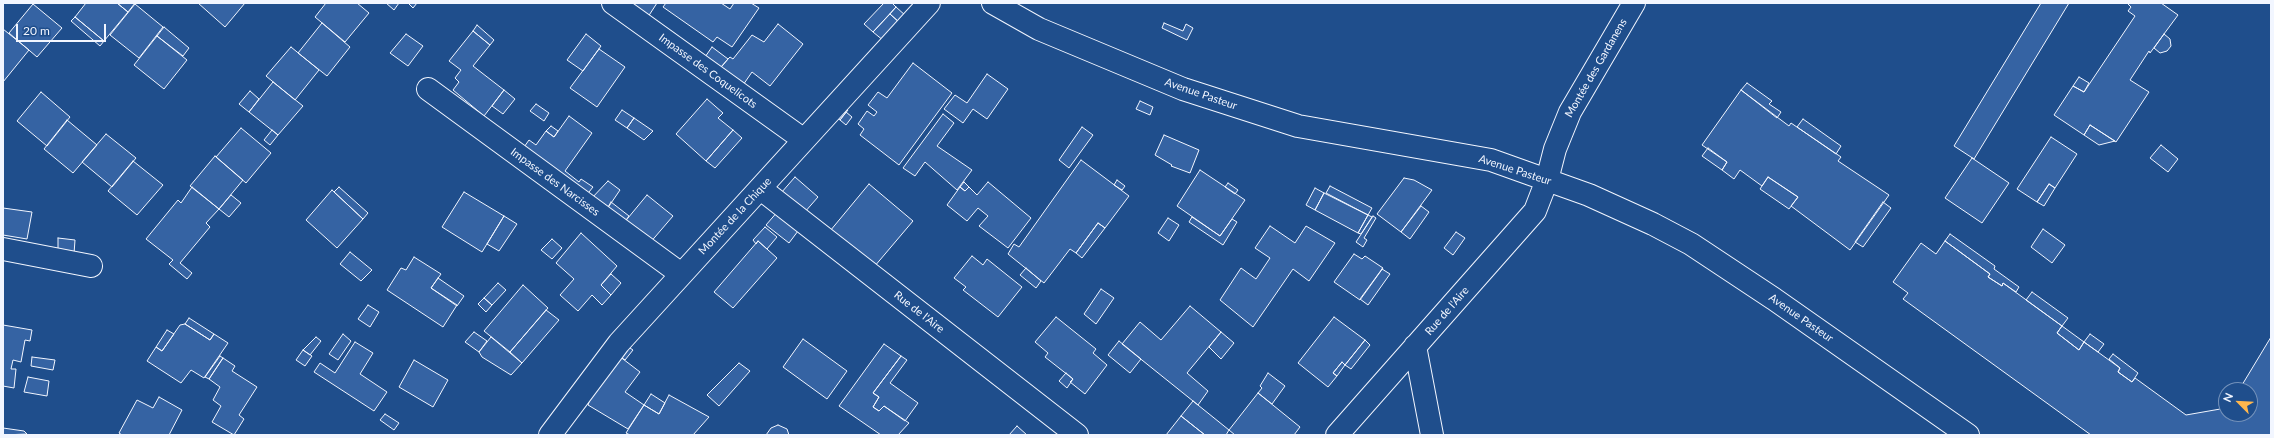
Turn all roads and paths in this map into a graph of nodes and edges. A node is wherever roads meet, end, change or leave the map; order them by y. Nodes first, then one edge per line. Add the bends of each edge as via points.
1 (613, 3) edge
2 (928, 3) edge
3 (993, 3) edge
4 (1634, 3) edge
5 (428, 89) dead end
6 (804, 140) junction
7 (1547, 180) junction
8 (761, 189) junction
9 (3, 249) edge
10 (91, 266) dead end
11 (681, 274) junction
12 (1415, 346) junction
13 (550, 435) edge
14 (1077, 435) edge
15 (1337, 435) edge
16 (1432, 435) edge
17 (1968, 435) edge

1 - 6 street, Impasse des Coquelicots
2 - 6 street, Montée de la Chique
3 - 7 street, Avenue Pasteur via 1039,29 1184,89 1298,126 1491,160
4 - 7 street, Montée des Gardanens via 1570,112 1555,149
5 - 11 street, Impasse des Narcisses
6 - 8 street, Montée de la Chique
7 - 12 street, Rue de l'Aire via 1535,211
7 - 17 street, Avenue Pasteur via 1589,195 1691,244
8 - 11 street, Montée de la Chique
8 - 14 street, Rue de l'Aire
9 - 10 street
11 - 13 street, Montée de la Chique via 619,343
12 - 15 street, Rue de l'Aire
12 - 16 street

